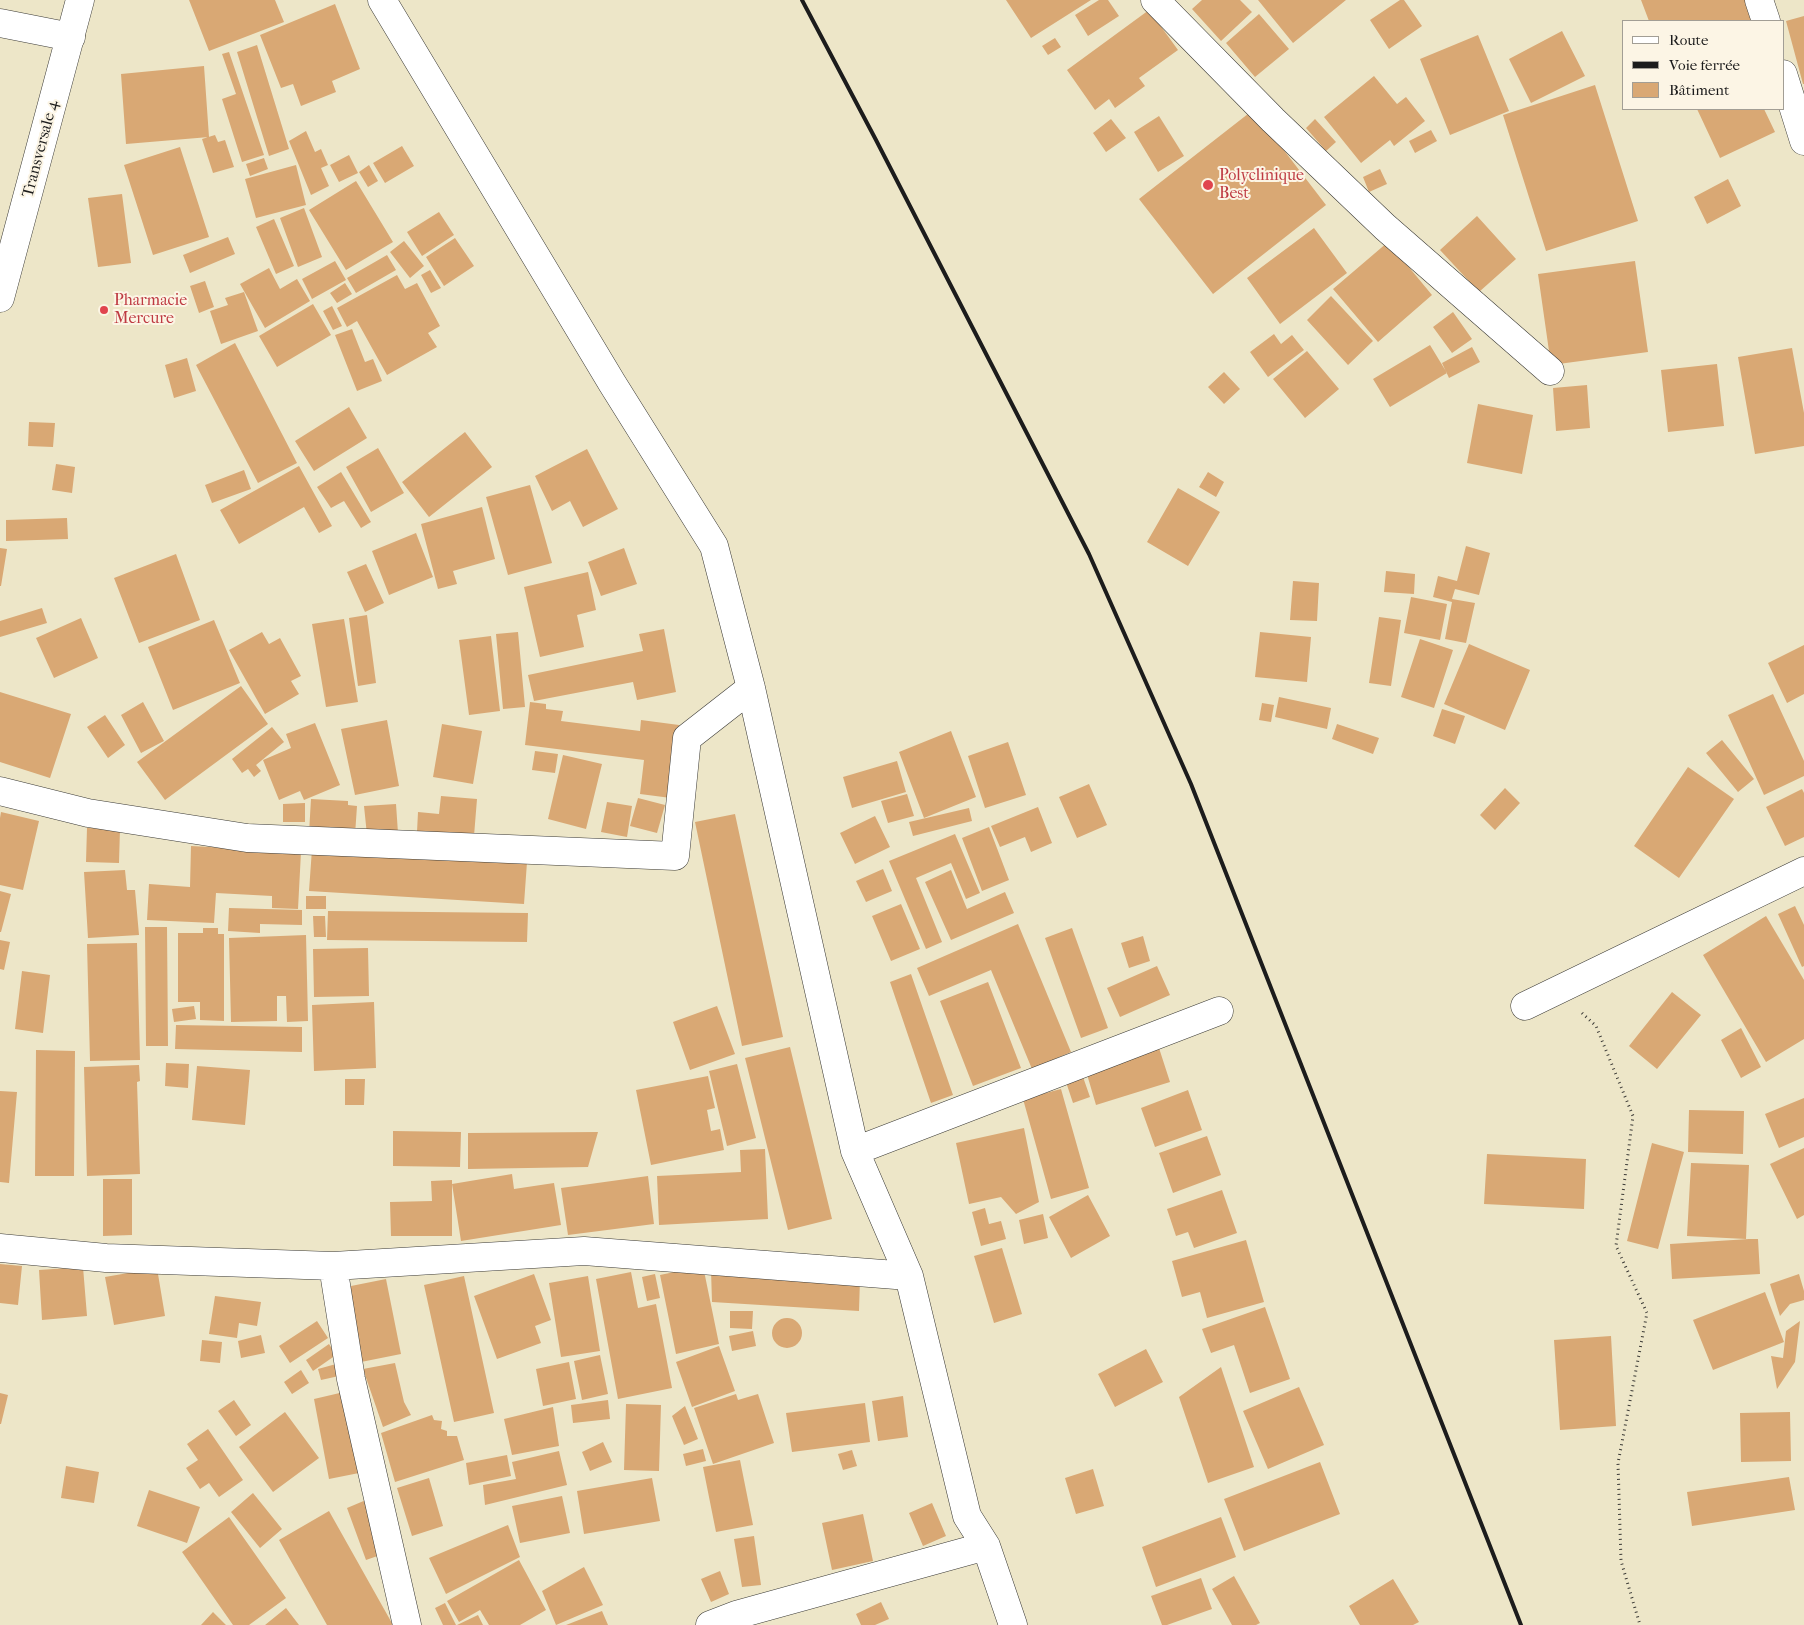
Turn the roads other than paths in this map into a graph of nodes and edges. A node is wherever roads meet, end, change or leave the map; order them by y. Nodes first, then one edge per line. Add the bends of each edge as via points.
1 (80, 0) edge
2 (382, 0) edge
3 (1155, 0) edge
4 (1759, 0) edge
5 (1766, 20) edge
6 (0, 23) edge
7 (71, 37) junction
8 (1784, 77) edge
9 (1802, 126) edge
10 (0, 298) edge
11 (1550, 371) dead end
12 (751, 688) junction
13 (0, 791) edge
14 (1804, 871) edge
15 (1525, 1006) dead end
16 (1219, 1011) dead end
17 (855, 1151) junction
18 (0, 1248) edge
19 (333, 1266) junction
20 (910, 1276) junction
21 (986, 1546) junction
22 (407, 1625) edge
23 (710, 1625) edge
24 (1013, 1625) edge

1 - 7 street, Transversale 4
2 - 12 street via 714,546
3 - 11 street via 1273,120 1385,227
4 - 5 street
6 - 7 street
7 - 10 street, Transversale 4
8 - 9 street
12 - 13 street via 687,738 675,856 247,838 88,813
12 - 17 street
14 - 15 street
16 - 17 street
17 - 20 street
18 - 19 street via 106,1258
19 - 20 street via 584,1251
19 - 22 street via 351,1380
20 - 21 street via 967,1516
21 - 23 street
21 - 24 street

